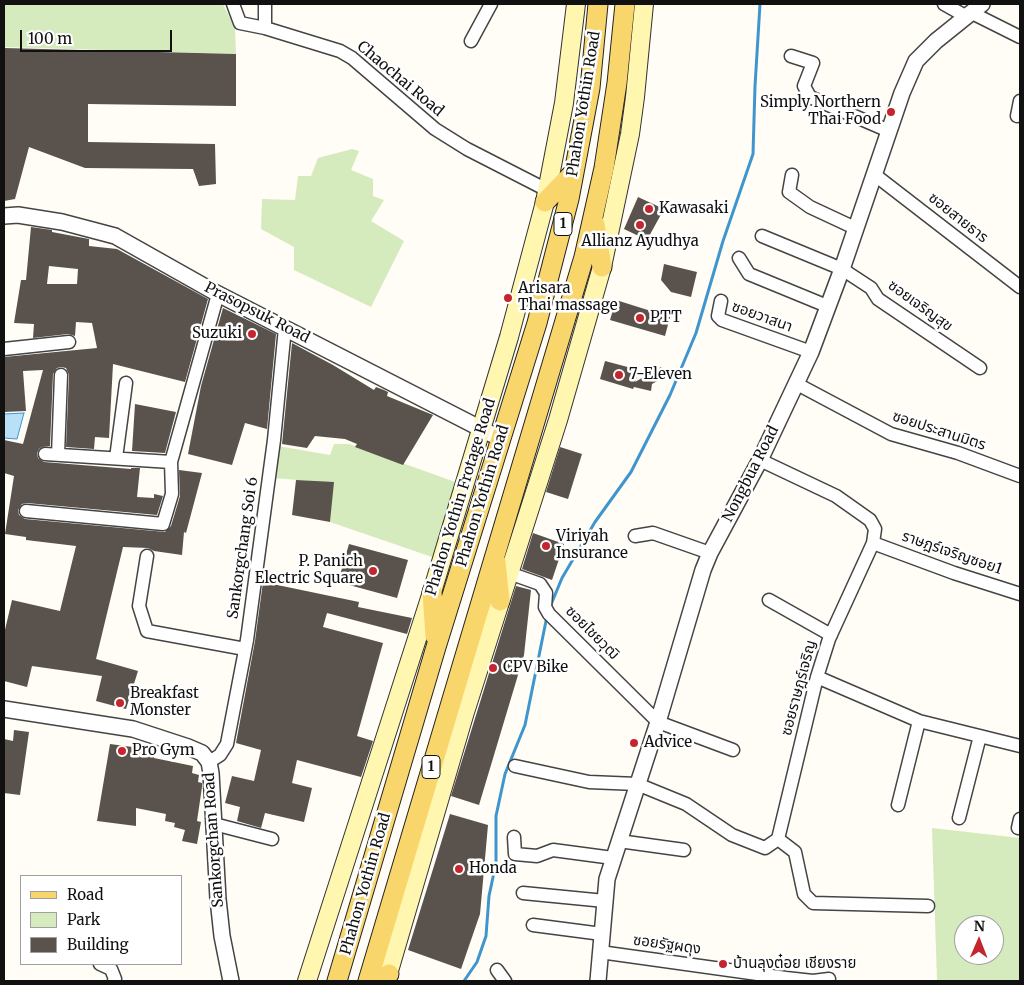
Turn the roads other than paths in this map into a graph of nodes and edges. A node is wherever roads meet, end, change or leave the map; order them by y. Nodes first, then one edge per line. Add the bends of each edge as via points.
1 (233, 4) edge
2 (265, 4) edge
3 (491, 4) edge
4 (576, 4) edge
5 (598, 4) edge
6 (625, 4) edge
7 (644, 4) edge
8 (944, 4) edge
9 (974, 11) edge
10 (265, 28) junction
11 (1020, 37) edge
12 (472, 41) dead end
13 (791, 56) dead end
14 (1020, 101) edge
15 (1017, 116) dead end
16 (889, 131) junction
17 (574, 172) junction
18 (875, 174) junction
19 (792, 175) dead end
20 (546, 196) junction
21 (594, 213) junction
22 (4, 216) edge
23 (855, 228) junction
24 (762, 236) dead end
25 (739, 258) dead end
26 (602, 267) junction
27 (842, 270) junction
28 (1020, 288) edge
29 (218, 294) junction
30 (721, 301) dead end
31 (827, 306) junction
32 (285, 328) junction
33 (69, 342) dead end
34 (4, 349) edge
35 (810, 352) junction
36 (980, 368) dead end
37 (60, 375) dead end
38 (126, 383) dead end
39 (797, 384) junction
40 (543, 397) junction
41 (482, 429) junction
42 (501, 439) junction
43 (45, 454) dead end
44 (58, 455) junction
45 (116, 458) junction
46 (760, 460) junction
47 (170, 462) junction
48 (1020, 476) edge
49 (511, 500) junction
50 (26, 512) dead end
51 (635, 536) dead end
52 (873, 542) junction
53 (495, 553) junction
54 (710, 553) junction
55 (147, 556) dead end
56 (509, 573) junction
57 (432, 592) junction
58 (1020, 594) edge
59 (770, 600) dead end
60 (500, 601) junction
61 (831, 635) junction
62 (436, 648) junction
63 (245, 649) junction
64 (817, 677) junction
65 (4, 709) edge
66 (920, 721) junction
67 (658, 722) junction
68 (980, 736) junction
69 (1020, 746) edge
70 (733, 750) dead end
71 (209, 762) junction
72 (516, 766) dead end
73 (637, 784) junction
74 (898, 805) dead end
75 (959, 818) dead end
76 (214, 824) junction
77 (514, 836) dead end
78 (272, 839) dead end
79 (778, 839) junction
80 (619, 841) junction
81 (684, 850) dead end
82 (613, 858) junction
83 (523, 893) dead end
84 (605, 900) junction
85 (928, 906) dead end
86 (533, 924) dead end
87 (602, 934) junction
88 (600, 952) junction
89 (102, 965) edge
90 (497, 970) dead end
91 (386, 979) edge
92 (829, 979) dead end
93 (786, 980) edge
94 (114, 981) edge
95 (231, 981) edge
96 (307, 981) edge
97 (337, 981) edge
98 (368, 981) edge
99 (505, 981) edge
100 (598, 981) edge

1 - 10 street, Chaochai Road via 240,23
2 - 10 street
3 - 12 street
4 - 20 main road, Phahon Yothin Frotage Road / 1 via 564,103
5 - 17 main road, Phahon Yothin Road / 1 via 590,88
6 - 21 main road, Phahon Yothin Road / 1 via 617,83
7 - 26 main road, 1 via 630,134
8 - 9 street
9 - 11 street
9 - 16 street, Nongbua Road via 916,61
10 - 20 street, Chaochai Road via 340,51 352,58 435,129
13 - 16 street via 813,63 804,86 810,97
14 - 15 street
16 - 18 street, Nongbua Road
17 - 20 main road
17 - 42 main road, Phahon Yothin Road / 1 via 537,322
18 - 23 street, Nongbua Road
18 - 28 street, ซอยสายธาร
19 - 23 street via 789,192
20 - 41 main road, Phahon Yothin Frotage Road / 1
21 - 26 main road
21 - 40 main road, Phahon Yothin Road / 1
22 - 29 street, Prasopsuk Road via 62,222 114,236
23 - 27 street, Nongbua Road
24 - 27 street, ซอยเจริญสุข
25 - 31 street via 749,274
26 - 56 main road, 1
27 - 31 street, Nongbua Road
27 - 36 street, ซอยเจริญสุข via 871,288 878,299
29 - 32 street, Prasopsuk Road
29 - 47 street
30 - 35 street, ซอยวาสนา via 718,316 722,320
31 - 35 street, Nongbua Road
32 - 41 street, Prasopsuk Road
32 - 63 street, Sankorgchang Soi 6
33 - 34 street
35 - 39 street, Nongbua Road
37 - 44 street
38 - 45 street
39 - 46 street, Nongbua Road
39 - 48 street, ซอยประสานมิตร via 891,434 958,453
40 - 42 main road via 520,433
40 - 49 main road, Phahon Yothin Road / 1
41 - 42 street, Prasopsuk Road
41 - 57 main road, Phahon Yothin Frotage Road / 1
42 - 49 main road via 510,452
42 - 62 main road, Phahon Yothin Road / 1
43 - 44 street
44 - 45 street
45 - 47 street
46 - 52 street via 836,496 870,520 875,529
46 - 54 street, Nongbua Road
47 - 50 street via 172,494 163,524
49 - 53 main road, Phahon Yothin Road / 1
51 - 54 street via 653,533
52 - 58 street, ราษฎร์เจริญซอย1
52 - 61 street, ซอยราษฎร์เจริญ
53 - 60 main road
53 - 98 main road, Phahon Yothin Road / 1
54 - 67 street, Nongbua Road
55 - 63 street via 139,606 147,631
56 - 60 main road, 1
56 - 67 street, ซอยไชยวุฒิ via 540,584 546,593 545,607 549,614
57 - 62 main road
57 - 96 main road, Phahon Yothin Frotage Road / 1
59 - 61 street
60 - 91 main road, 1
61 - 64 street, ซอยราษฎร์เจริญ
62 - 97 main road, Phahon Yothin Road / 1
63 - 71 street, Sankorgchang Soi 6 via 227,744 220,755
64 - 66 street
64 - 79 street, ซอยราษฎร์เจริญ
65 - 71 street, Sankorgchan Road via 133,730 188,747 202,753
66 - 68 street
66 - 74 street
67 - 70 street
67 - 73 street, Nongbua Road
68 - 69 street
68 - 75 street
71 - 76 street, Sankorgchan Road
72 - 73 street via 589,782
73 - 79 street via 686,804 732,835 765,848
73 - 80 street, Nongbua Road
76 - 78 street
76 - 95 street, Sankorgchan Road via 222,936
77 - 82 street via 515,854 537,856 554,850
79 - 85 street via 795,852 804,894 813,902
80 - 81 street
80 - 82 street, Nongbua Road
82 - 84 street, Nongbua Road
83 - 84 street
84 - 87 street, Nongbua Road
86 - 87 street
87 - 88 street, Nongbua Road
88 - 93 street, ซอยรัฐผดุง
88 - 100 street, Nongbua Road
89 - 94 street via 111,969
90 - 99 street
92 - 93 street, ซอยรัฐผดุง

